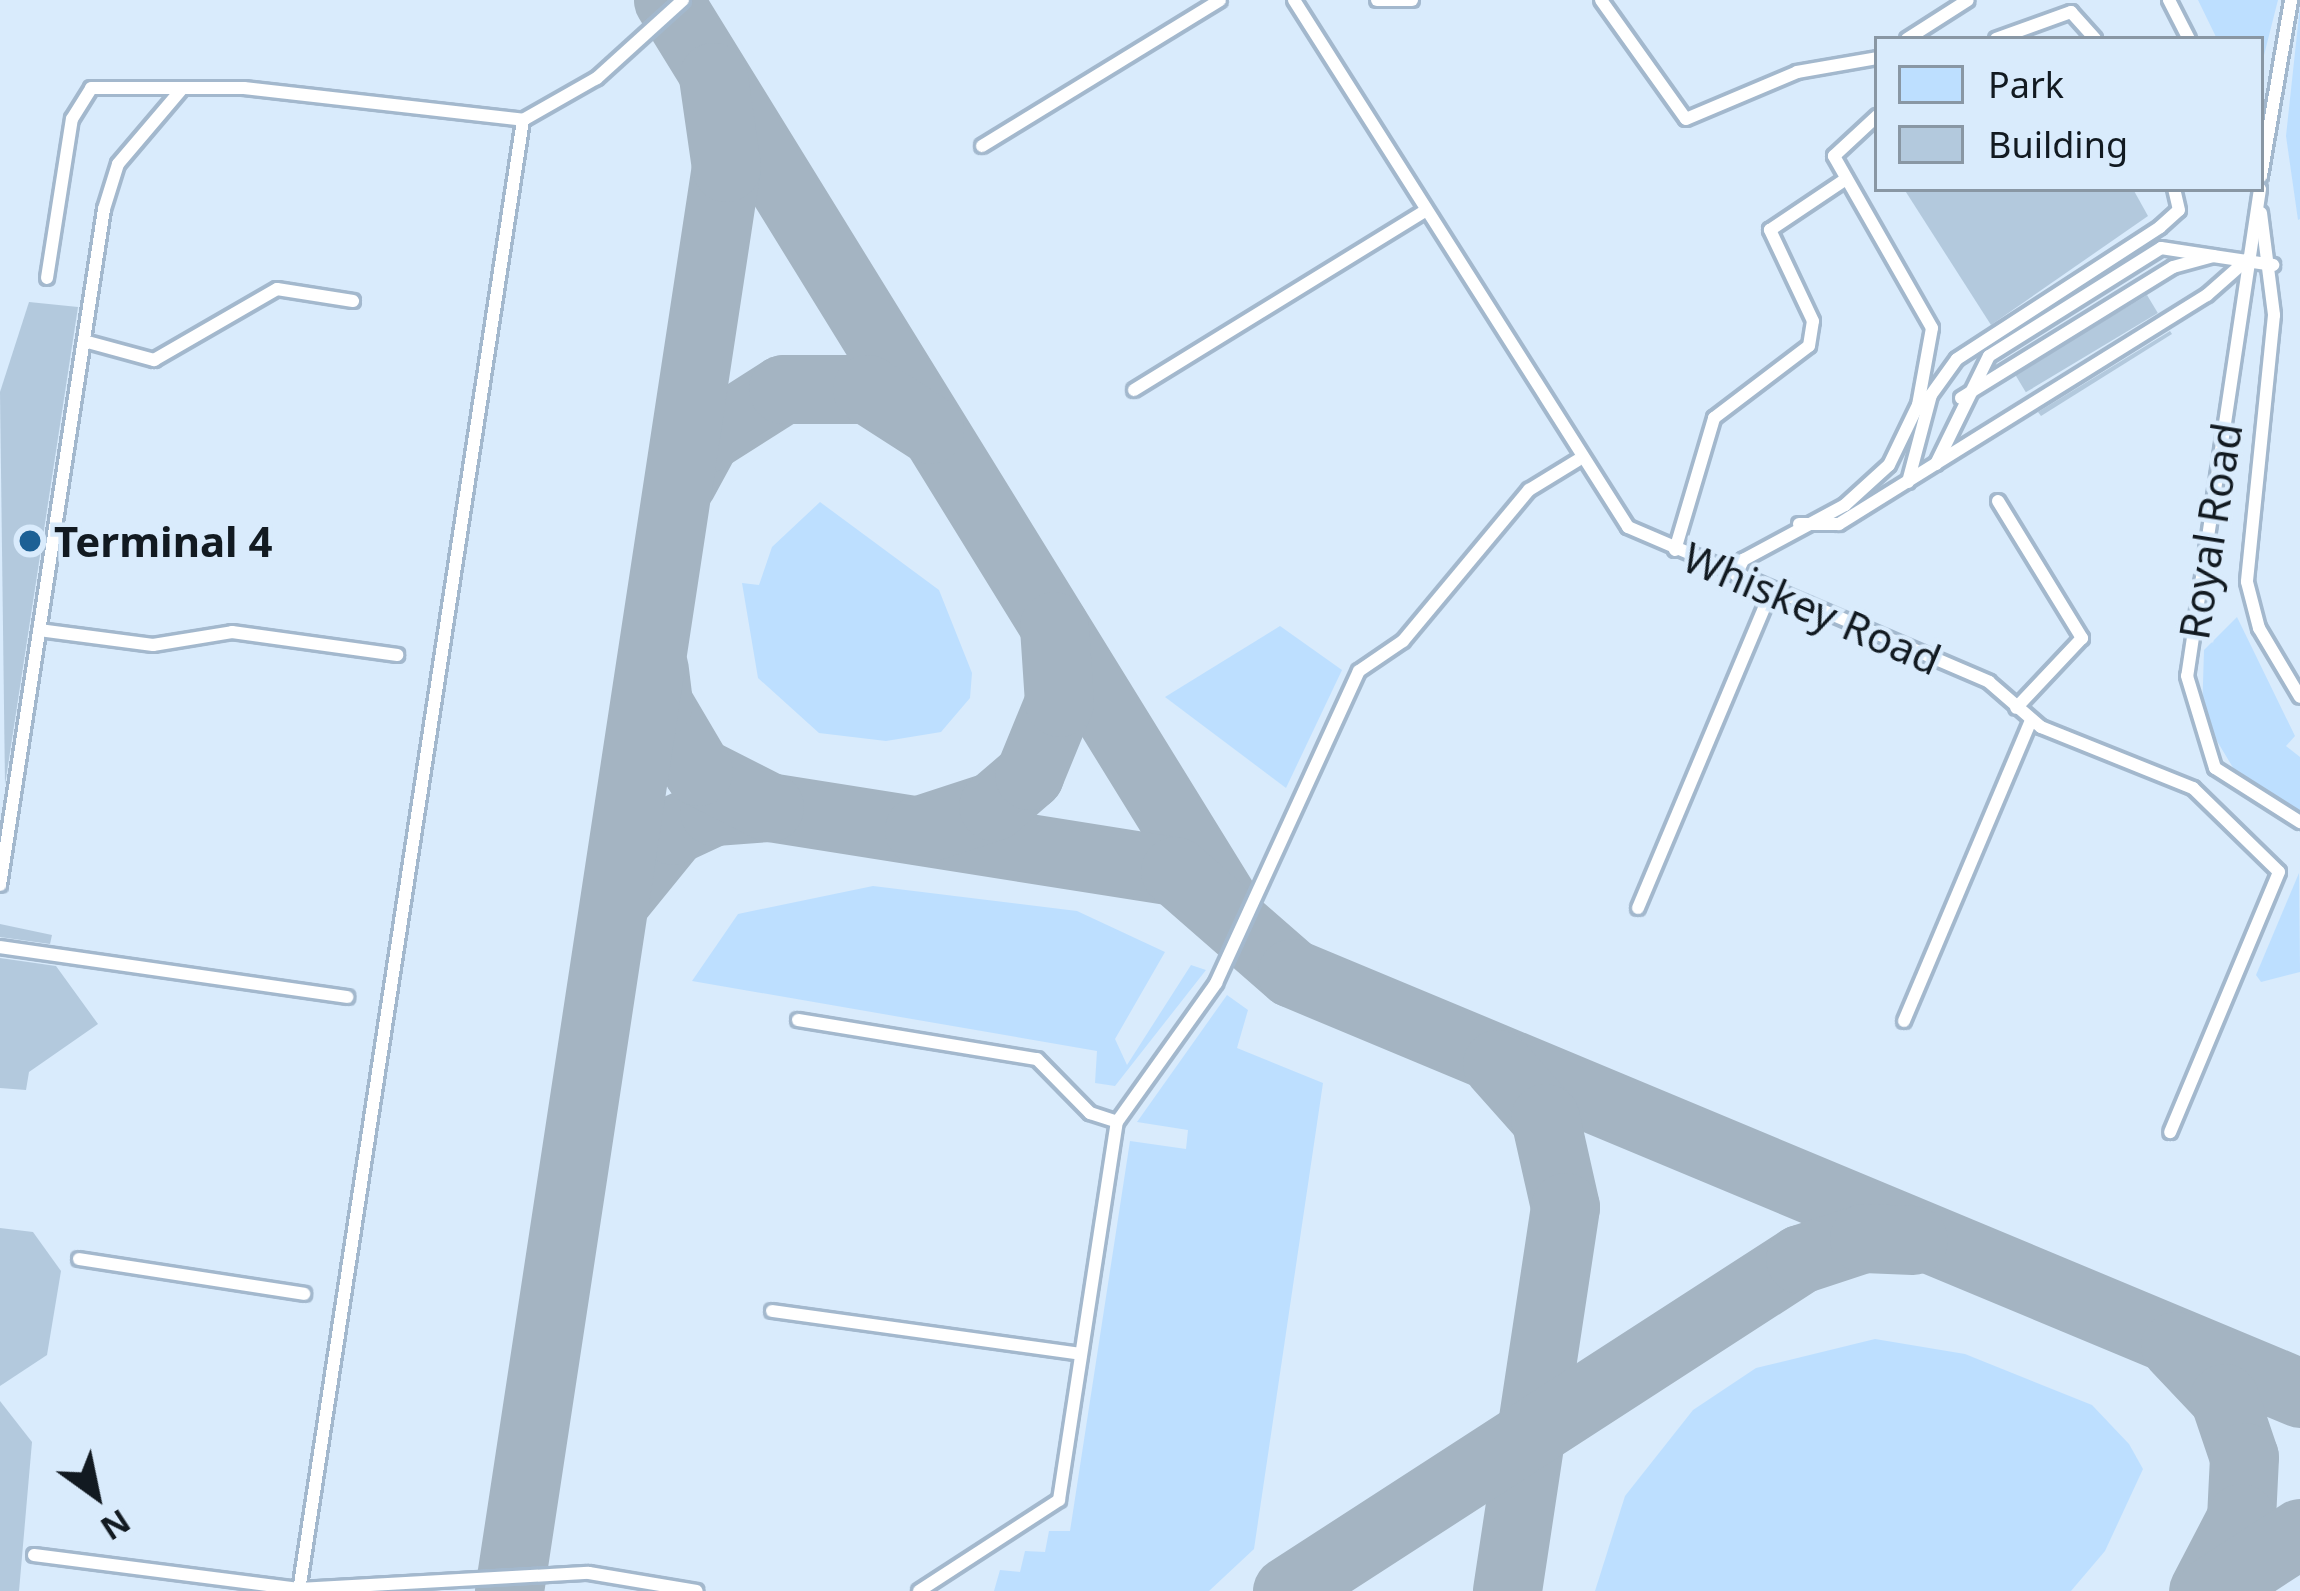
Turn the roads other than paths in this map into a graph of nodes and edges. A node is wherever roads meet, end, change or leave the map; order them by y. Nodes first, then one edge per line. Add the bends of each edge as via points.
1 (683, 0) edge
2 (1220, 0) edge
3 (1294, 0) edge
4 (1377, 0) edge
5 (1412, 0) edge
6 (1601, 0) edge
7 (1967, 0) edge
8 (2169, 0) edge
9 (2291, 0) edge
10 (1912, 36) edge
11 (2004, 36) edge
12 (2093, 36) edge
13 (2187, 36) edge
14 (1874, 59) edge
15 (181, 90) junction
16 (1874, 119) edge
17 (523, 120) junction
18 (2264, 136) edge
19 (982, 146) dead end
20 (1846, 179) junction
21 (2175, 192) edge
22 (2258, 192) edge
23 (2260, 208) junction
24 (1425, 211) junction
25 (2213, 256) junction
26 (2250, 257) junction
27 (2273, 266) junction
28 (47, 278) dead end
29 (353, 301) dead end
30 (84, 341) junction
31 (1134, 390) dead end
32 (1960, 398) junction
33 (1578, 460) junction
34 (1936, 464) junction
35 (1908, 482) junction
36 (1998, 501) dead end
37 (1799, 524) junction
38 (1675, 550) junction
39 (1736, 575) junction
40 (1772, 590) junction
41 (39, 631) junction
42 (397, 655) dead end
43 (2300, 697) edge
44 (2017, 708) junction
45 (2030, 720) junction
46 (2297, 823) edge
47 (0, 884) edge
48 (1638, 908) dead end
49 (0, 947) edge
50 (347, 997) dead end
51 (798, 1020) dead end
52 (1904, 1022) dead end
53 (1117, 1122) junction
54 (2170, 1132) dead end
55 (79, 1259) dead end
56 (304, 1294) dead end
57 (772, 1311) dead end
58 (1080, 1354) junction
59 (34, 1555) dead end
60 (299, 1590) edge
61 (696, 1591) edge
62 (919, 1591) edge

1 - 17 lane via 597,78
2 - 19 lane
3 - 24 lane, Whiskey Road
4 - 5 lane
6 - 14 lane via 1686,119 1797,72
7 - 10 lane
8 - 13 lane
9 - 18 lane
11 - 12 lane via 2071,12
15 - 17 lane
15 - 28 lane via 104,83 79,100
15 - 30 lane via 118,164
16 - 20 lane via 1834,156
17 - 60 lane
20 - 37 lane via 1934,347 1889,465 1845,505
20 - 38 lane via 1770,230 1813,321 1809,346 1714,418
21 - 35 lane via 2179,210 2160,227 1957,358 1931,395
22 - 23 lane, Royal Road
23 - 26 lane, Royal Road
23 - 27 lane
24 - 31 lane
24 - 33 lane, Whiskey Road
25 - 26 lane
25 - 32 lane via 2173,266
25 - 32 lane via 2161,248 1989,356
26 - 27 lane
26 - 34 lane
26 - 46 lane, Royal Road via 2187,676 2216,768
27 - 43 lane via 2248,583 2259,628
29 - 30 lane via 278,289 154,360
30 - 41 lane
32 - 34 lane
33 - 38 lane, Whiskey Road via 1628,527
33 - 53 lane via 1528,490 1403,641 1359,670 1216,982
34 - 35 lane
35 - 37 lane via 1839,524
36 - 44 lane via 2082,638
37 - 39 lane
38 - 39 lane, Whiskey Road
39 - 40 lane, Whiskey Road
40 - 44 lane, Whiskey Road via 1989,682
40 - 48 lane
41 - 42 lane via 153,645 232,632
41 - 47 lane
44 - 45 lane, Whiskey Road
45 - 52 lane
45 - 54 lane, Whiskey Road via 2193,788 2279,872
49 - 50 lane
51 - 53 lane via 1037,1059 1090,1113
53 - 58 lane
55 - 56 lane
57 - 58 lane
58 - 62 lane via 1059,1500
59 - 60 lane
60 - 61 lane via 590,1574

